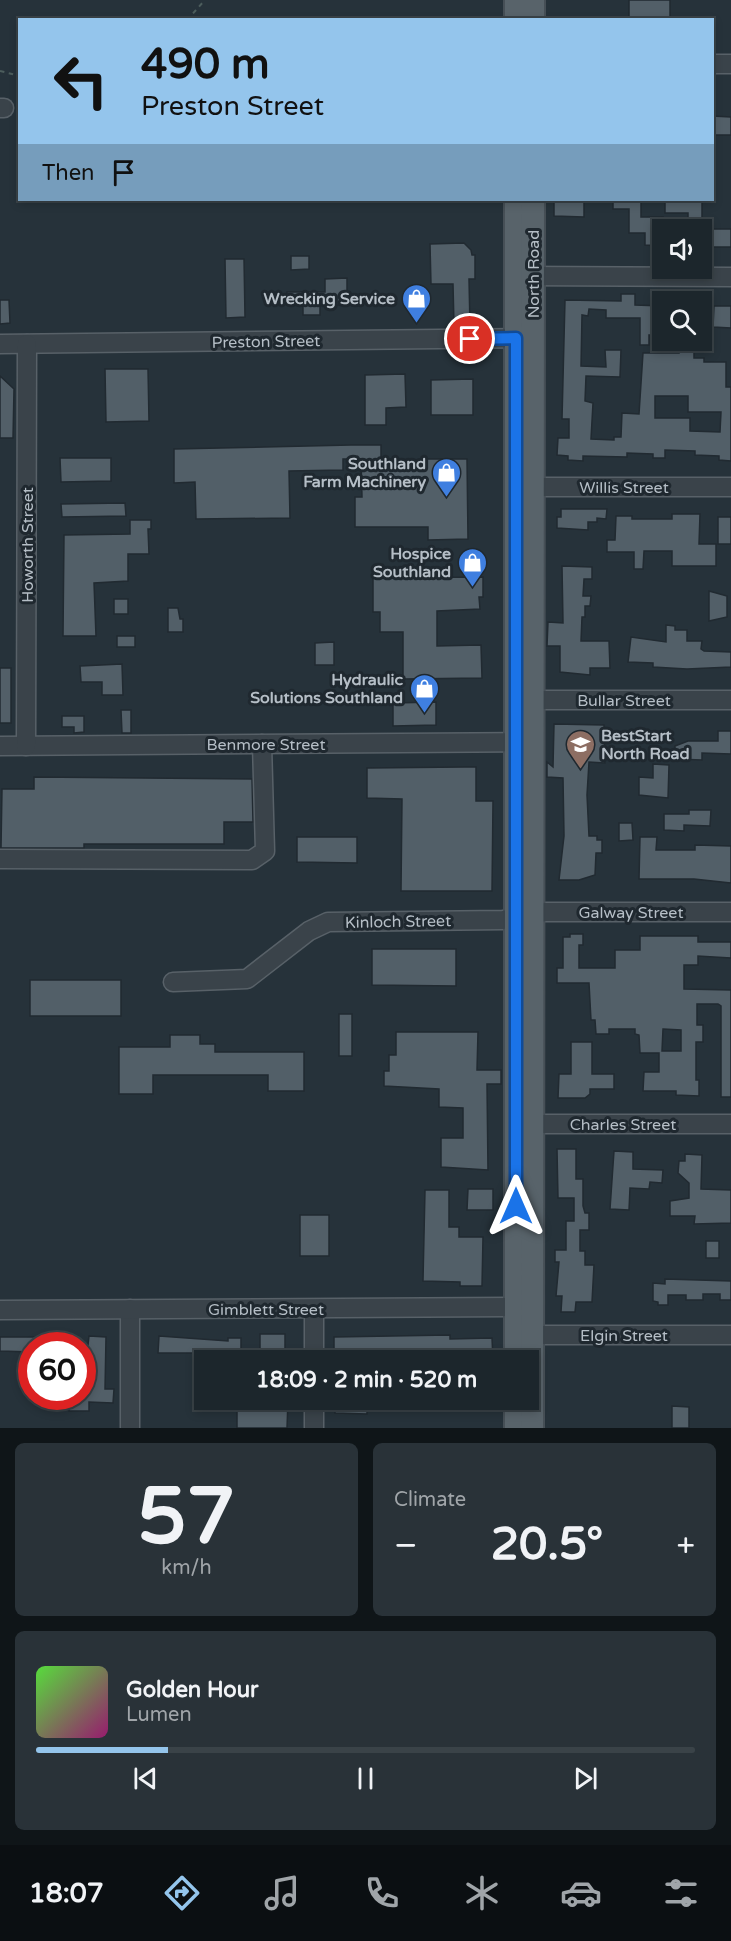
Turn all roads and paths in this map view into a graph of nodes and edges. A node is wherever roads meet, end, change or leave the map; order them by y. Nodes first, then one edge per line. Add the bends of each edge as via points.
1 (205, 0) edge
2 (516, 0) edge
3 (533, 0) edge
4 (189, 18) edge
5 (516, 18) edge
6 (532, 18) edge
7 (714, 64) edge
8 (731, 64) edge
9 (0, 71) edge
10 (18, 76) edge
11 (516, 201) edge
12 (532, 201) edge
13 (525, 276) junction
14 (731, 277) edge
15 (524, 338) junction
16 (0, 344) edge
17 (27, 344) junction
18 (525, 487) junction
19 (731, 487) edge
20 (524, 700) junction
21 (731, 700) edge
22 (524, 742) junction
23 (262, 744) junction
24 (0, 746) edge
25 (26, 746) junction
26 (0, 859) edge
27 (731, 912) edge
28 (524, 915) junction
29 (173, 982) dead end
30 (524, 1124) junction
31 (731, 1124) edge
32 (524, 1307) junction
33 (130, 1309) junction
34 (314, 1309) junction
35 (0, 1310) edge
36 (524, 1335) junction
37 (731, 1335) edge
38 (314, 1350) edge
39 (519, 1350) edge
40 (314, 1410) edge
41 (516, 1410) edge
42 (130, 1428) edge
43 (314, 1428) edge
44 (516, 1428) edge
45 (532, 1428) edge

1 - 4 path
2 - 5 main road
3 - 6 main road
7 - 8 street
9 - 10 path
11 - 13 main road, North Road
12 - 13 main road, North Road
13 - 14 street
13 - 15 main road, North Road
15 - 17 street, Preston Street
15 - 18 main road, North Road
16 - 17 street, Preston Street
17 - 25 street, Howorth Street
18 - 19 street, Willis Street
18 - 20 main road, North Road
20 - 21 street, Bullar Street
20 - 22 main road, North Road
22 - 23 street, Benmore Street
22 - 28 main road, North Road
23 - 25 street, Benmore Street
23 - 26 street via 265,851 252,860
24 - 25 street, Benmore Street
27 - 28 street, Galway Street
28 - 29 street, Kinloch Street via 503,920 328,922 309,931 247,979
28 - 30 main road, North Road
30 - 31 street, Charles Street
30 - 32 main road, North Road
32 - 34 street, Gimblett Street
32 - 36 main road, North Road
33 - 34 street, Gimblett Street
33 - 35 street, Gimblett Street
33 - 42 street
34 - 38 street
36 - 37 street, Elgin Street
36 - 39 main road, North Road
36 - 45 main road, North Road
40 - 43 street
41 - 44 main road

